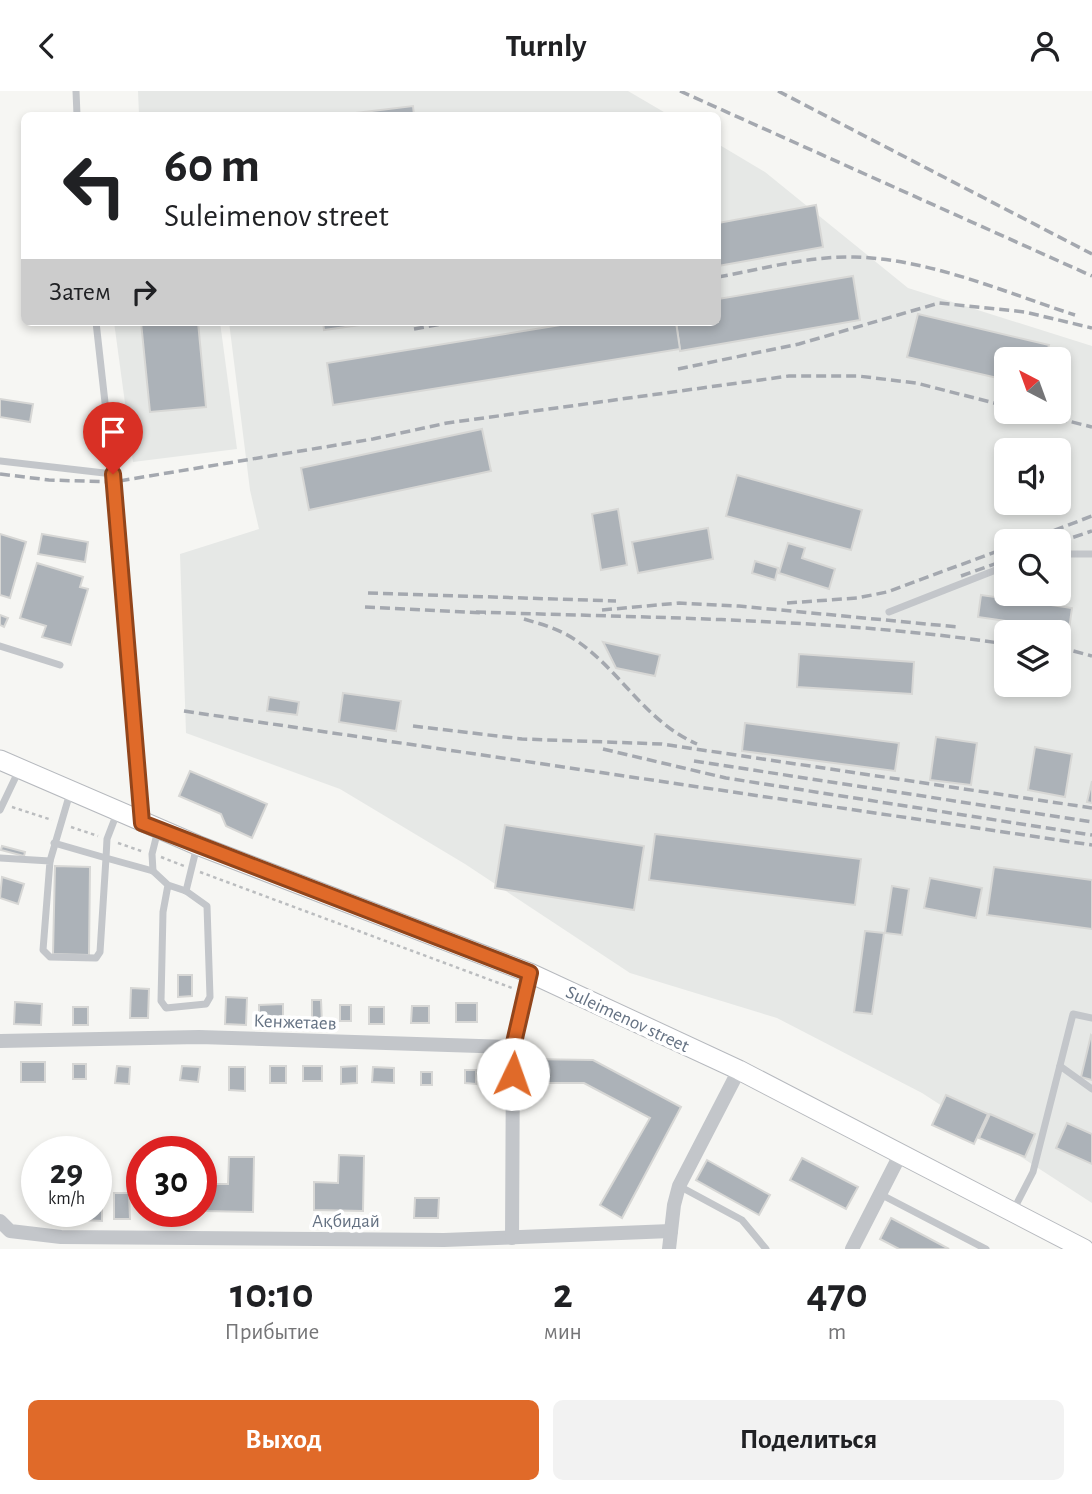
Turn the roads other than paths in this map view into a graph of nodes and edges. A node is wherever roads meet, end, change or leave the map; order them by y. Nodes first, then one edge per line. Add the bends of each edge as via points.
1 (76, 91) edge
2 (77, 112) edge
3 (96, 326) edge
4 (0, 461) edge
5 (113, 474) junction
6 (1071, 554) edge
7 (1092, 555) edge
8 (994, 571) edge
9 (890, 613) dead end
10 (0, 646) edge
11 (60, 665) dead end
12 (0, 761) edge
13 (19, 769) junction
14 (70, 792) junction
15 (1, 806) edge
16 (118, 813) junction
17 (150, 826) junction
18 (54, 843) junction
19 (197, 845) junction
20 (0, 857) edge
21 (106, 857) junction
22 (50, 861) junction
23 (153, 870) junction
24 (168, 885) junction
25 (186, 891) junction
26 (530, 973) junction
27 (1092, 1018) edge
28 (0, 1041) edge
29 (513, 1047) junction
30 (1060, 1066) junction
31 (739, 1070) junction
32 (1092, 1089) edge
33 (901, 1153) junction
34 (679, 1187) junction
35 (880, 1194) junction
36 (1013, 1211) junction
37 (0, 1221) edge
38 (671, 1231) junction
39 (512, 1238) junction
40 (669, 1249) edge
41 (766, 1249) edge
42 (852, 1249) edge
43 (986, 1249) edge
44 (1084, 1249) edge

1 - 2 lane
3 - 5 lane
4 - 5 lane
5 - 17 lane
6 - 7 lane
8 - 9 lane
10 - 11 lane
12 - 13 street, Suleimenov street
13 - 14 street, Suleimenov street
13 - 15 lane
14 - 16 street, Suleimenov street
14 - 18 lane
16 - 17 street, Suleimenov street
16 - 21 lane via 107,839
17 - 19 street, Suleimenov street
17 - 23 lane
18 - 21 lane
18 - 22 lane
19 - 25 lane
19 - 26 street, Suleimenov street
20 - 22 lane
21 - 22 lane via 96,958 50,957 43,950
21 - 23 lane
23 - 24 lane
24 - 25 lane
24 - 25 lane via 161,1001 166,1008 206,1005 211,997 206,906
26 - 29 street
26 - 31 street, Suleimenov street
27 - 30 lane via 1073,1014
28 - 29 street, Кенжетаев via 199,1037
29 - 39 street
30 - 32 lane
30 - 36 lane via 1033,1172
31 - 33 street, Suleimenov street
31 - 34 street
33 - 35 street
33 - 36 street, Suleimenov street
34 - 38 street
34 - 41 lane via 742,1220
35 - 42 street
35 - 43 lane
36 - 44 street, Suleimenov street
37 - 39 street, Ақбидай via 20,1233 89,1237
38 - 39 street, Ақбидай
38 - 40 street

